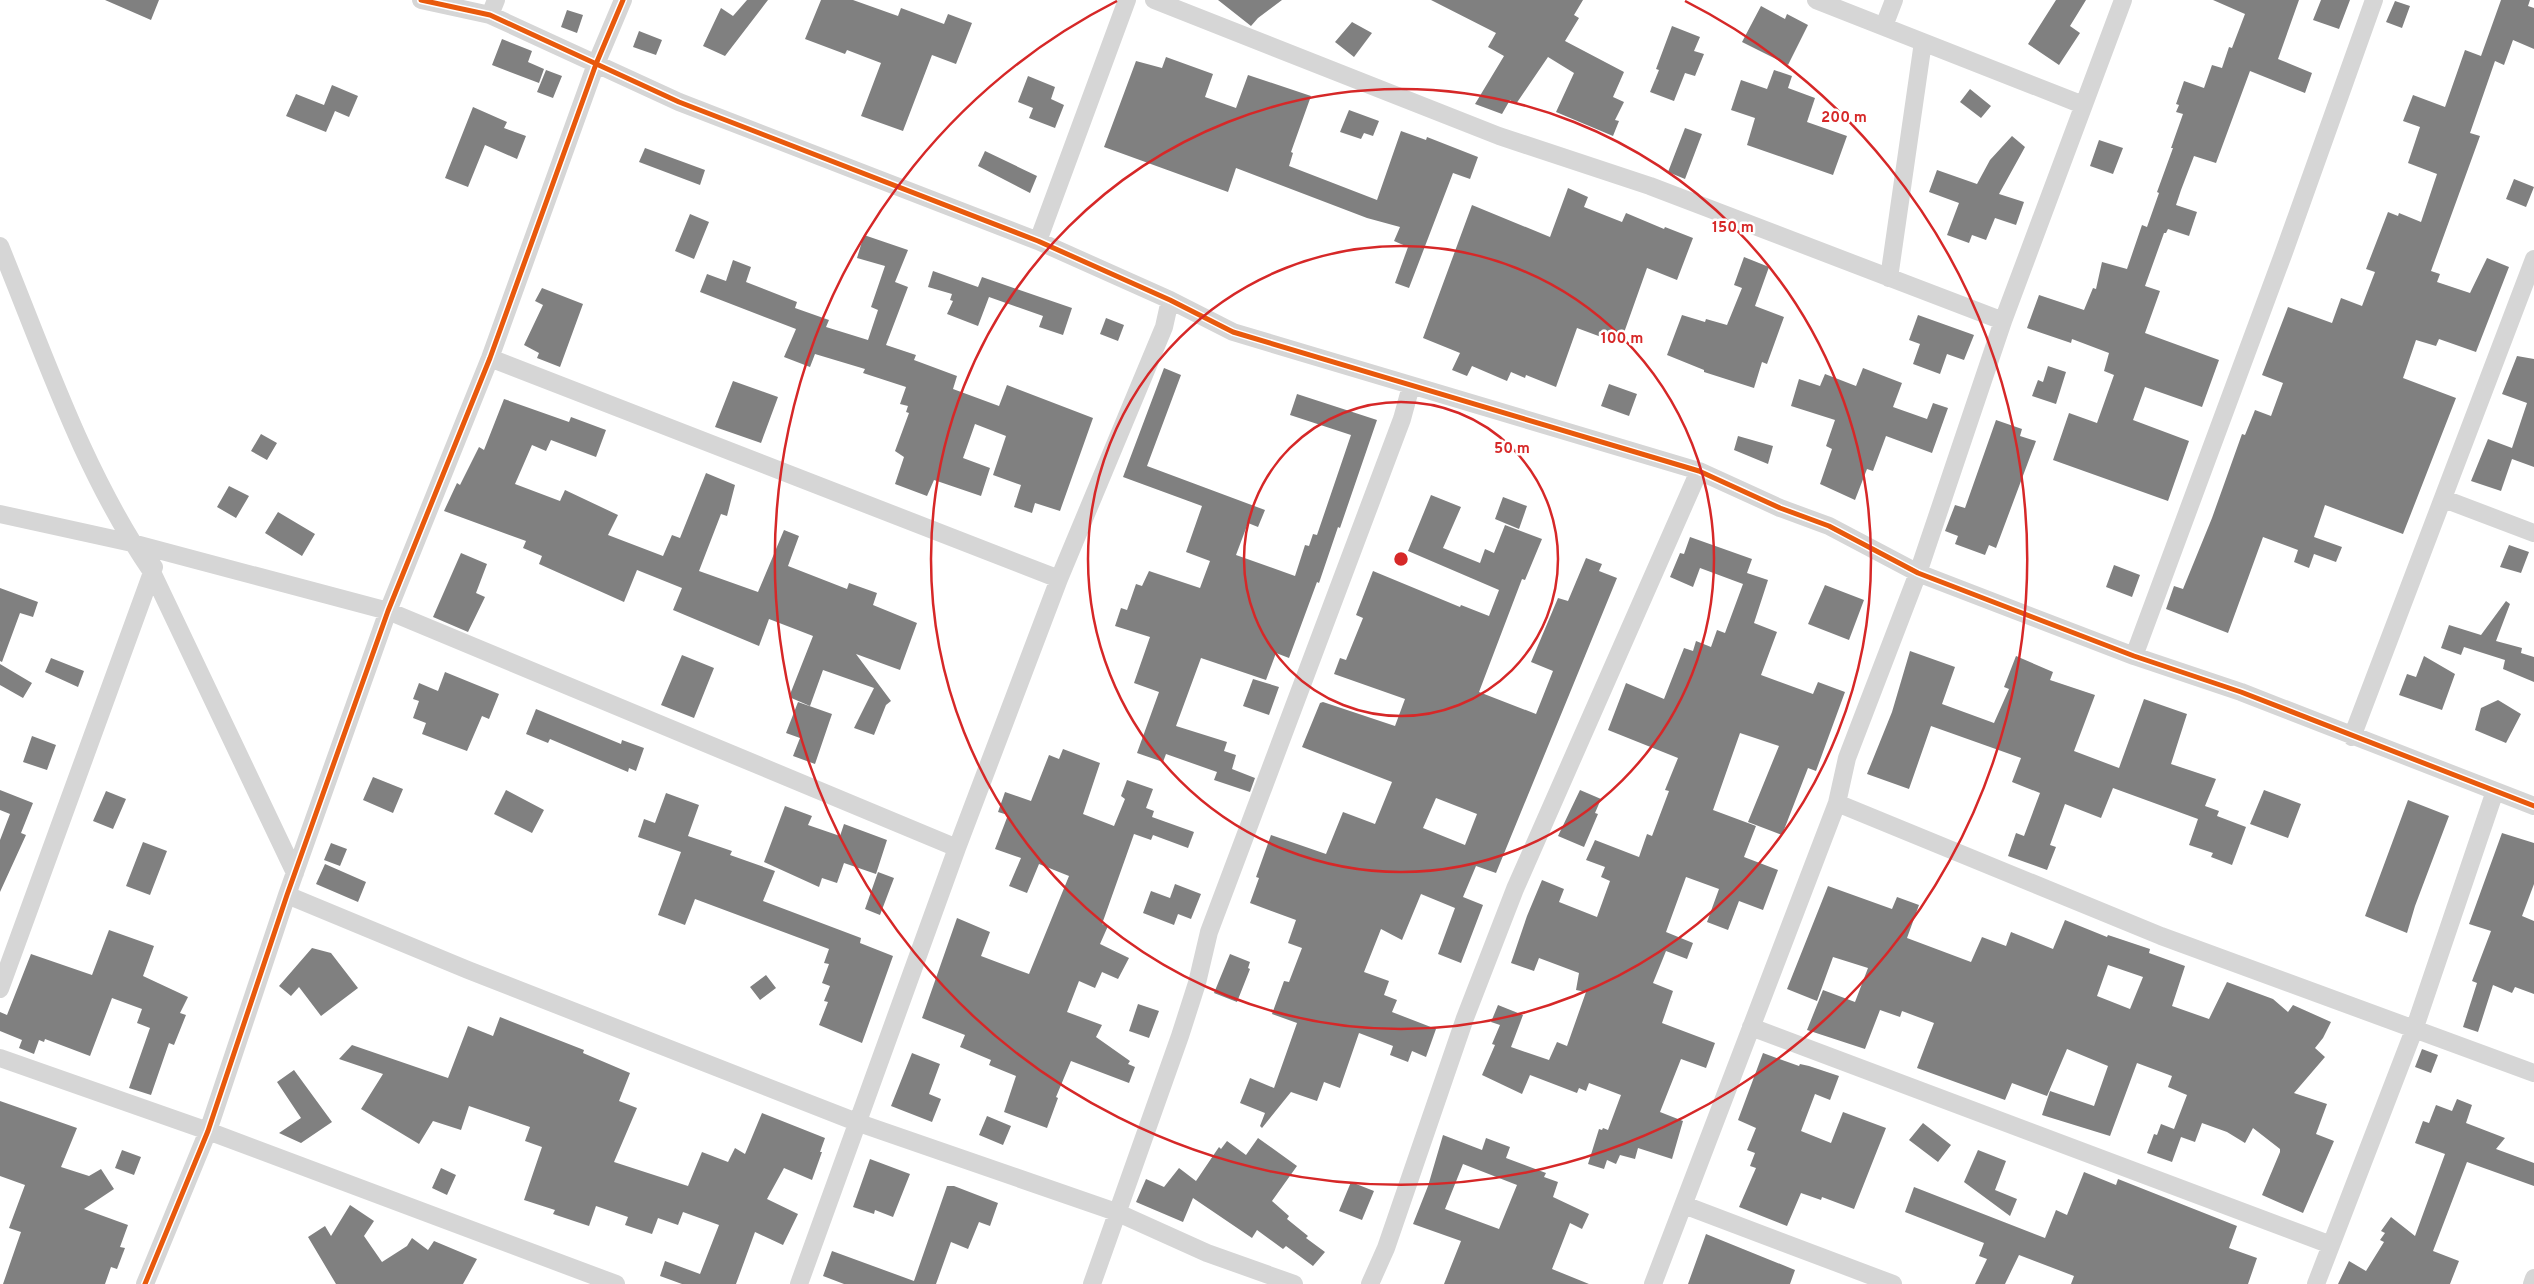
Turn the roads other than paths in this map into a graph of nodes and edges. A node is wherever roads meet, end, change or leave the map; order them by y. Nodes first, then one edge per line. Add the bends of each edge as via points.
1 (421, 0) edge
2 (623, 0) edge
3 (1127, 0) edge
4 (1154, 0) edge
5 (1816, 0) edge
6 (1894, 0) edge
7 (2123, 0) edge
8 (2374, 0) edge
9 (493, 8) edge
10 (1884, 26) junction
11 (1923, 42) junction
12 (596, 64) junction
13 (2083, 105) junction
14 (1038, 241) junction
15 (0, 246) edge
16 (2534, 259) edge
17 (1889, 278) junction
18 (1170, 300) junction
19 (2003, 321) junction
20 (490, 358) junction
21 (1411, 386) junction
22 (1699, 471) junction
23 (2444, 499) junction
24 (0, 514) edge
25 (2534, 533) edge
26 (132, 543) junction
27 (159, 550) junction
28 (152, 572) junction
29 (1918, 573) junction
30 (1059, 579) junction
31 (388, 611) junction
32 (2134, 656) junction
33 (2352, 737) junction
34 (2495, 791) junction
35 (1837, 803) junction
36 (2534, 806) edge
37 (957, 848) junction
38 (295, 873) junction
39 (287, 895) junction
40 (0, 989) edge
41 (1751, 1027) junction
42 (2414, 1030) junction
43 (0, 1058) edge
44 (2534, 1073) edge
45 (859, 1123) junction
46 (208, 1131) junction
47 (1684, 1205) junction
48 (1116, 1212) junction
49 (2331, 1246) junction
50 (2534, 1278) edge
51 (145, 1284) edge
52 (616, 1284) edge
53 (799, 1284) edge
54 (1092, 1284) edge
55 (1294, 1284) edge
56 (1370, 1284) edge
57 (1653, 1284) edge
58 (1893, 1284) edge
59 (2316, 1284) edge
60 (2532, 1284) edge

1 - 9 street
2 - 12 street
3 - 14 street
4 - 17 street via 1498,136 1650,186
5 - 10 street
6 - 10 street
7 - 13 street
8 - 32 street
9 - 12 street
10 - 11 street
11 - 13 street
11 - 17 street
12 - 14 street via 679,102
12 - 20 street
13 - 19 street
14 - 18 street
15 - 26 street via 88,459
16 - 23 street
17 - 19 street
18 - 21 street via 1233,332
18 - 30 street via 1164,327
19 - 29 street
20 - 30 street
20 - 31 street
21 - 22 street
21 - 48 street via 1402,419 1209,932 1180,1036
22 - 29 street via 1780,508 1830,526
22 - 56 street via 1515,889 1465,1018 1386,1248
23 - 25 street
23 - 33 street
24 - 26 street
26 - 27 street
26 - 28 street
27 - 28 street
27 - 31 street
28 - 38 street
28 - 40 street
29 - 32 street
29 - 35 street via 1847,758
30 - 37 street
31 - 37 street
31 - 38 street
32 - 33 street via 2242,692
33 - 34 street
34 - 36 street
34 - 42 street
35 - 41 street
35 - 42 street via 2161,936
37 - 45 street
38 - 39 street
39 - 45 street
39 - 46 street
41 - 47 street
41 - 49 street
42 - 44 street
42 - 49 street
43 - 46 street
45 - 48 street
45 - 53 street
46 - 51 street
46 - 52 street
47 - 57 street
47 - 58 street
48 - 54 street
48 - 55 street via 1207,1252
49 - 59 street
50 - 60 street

